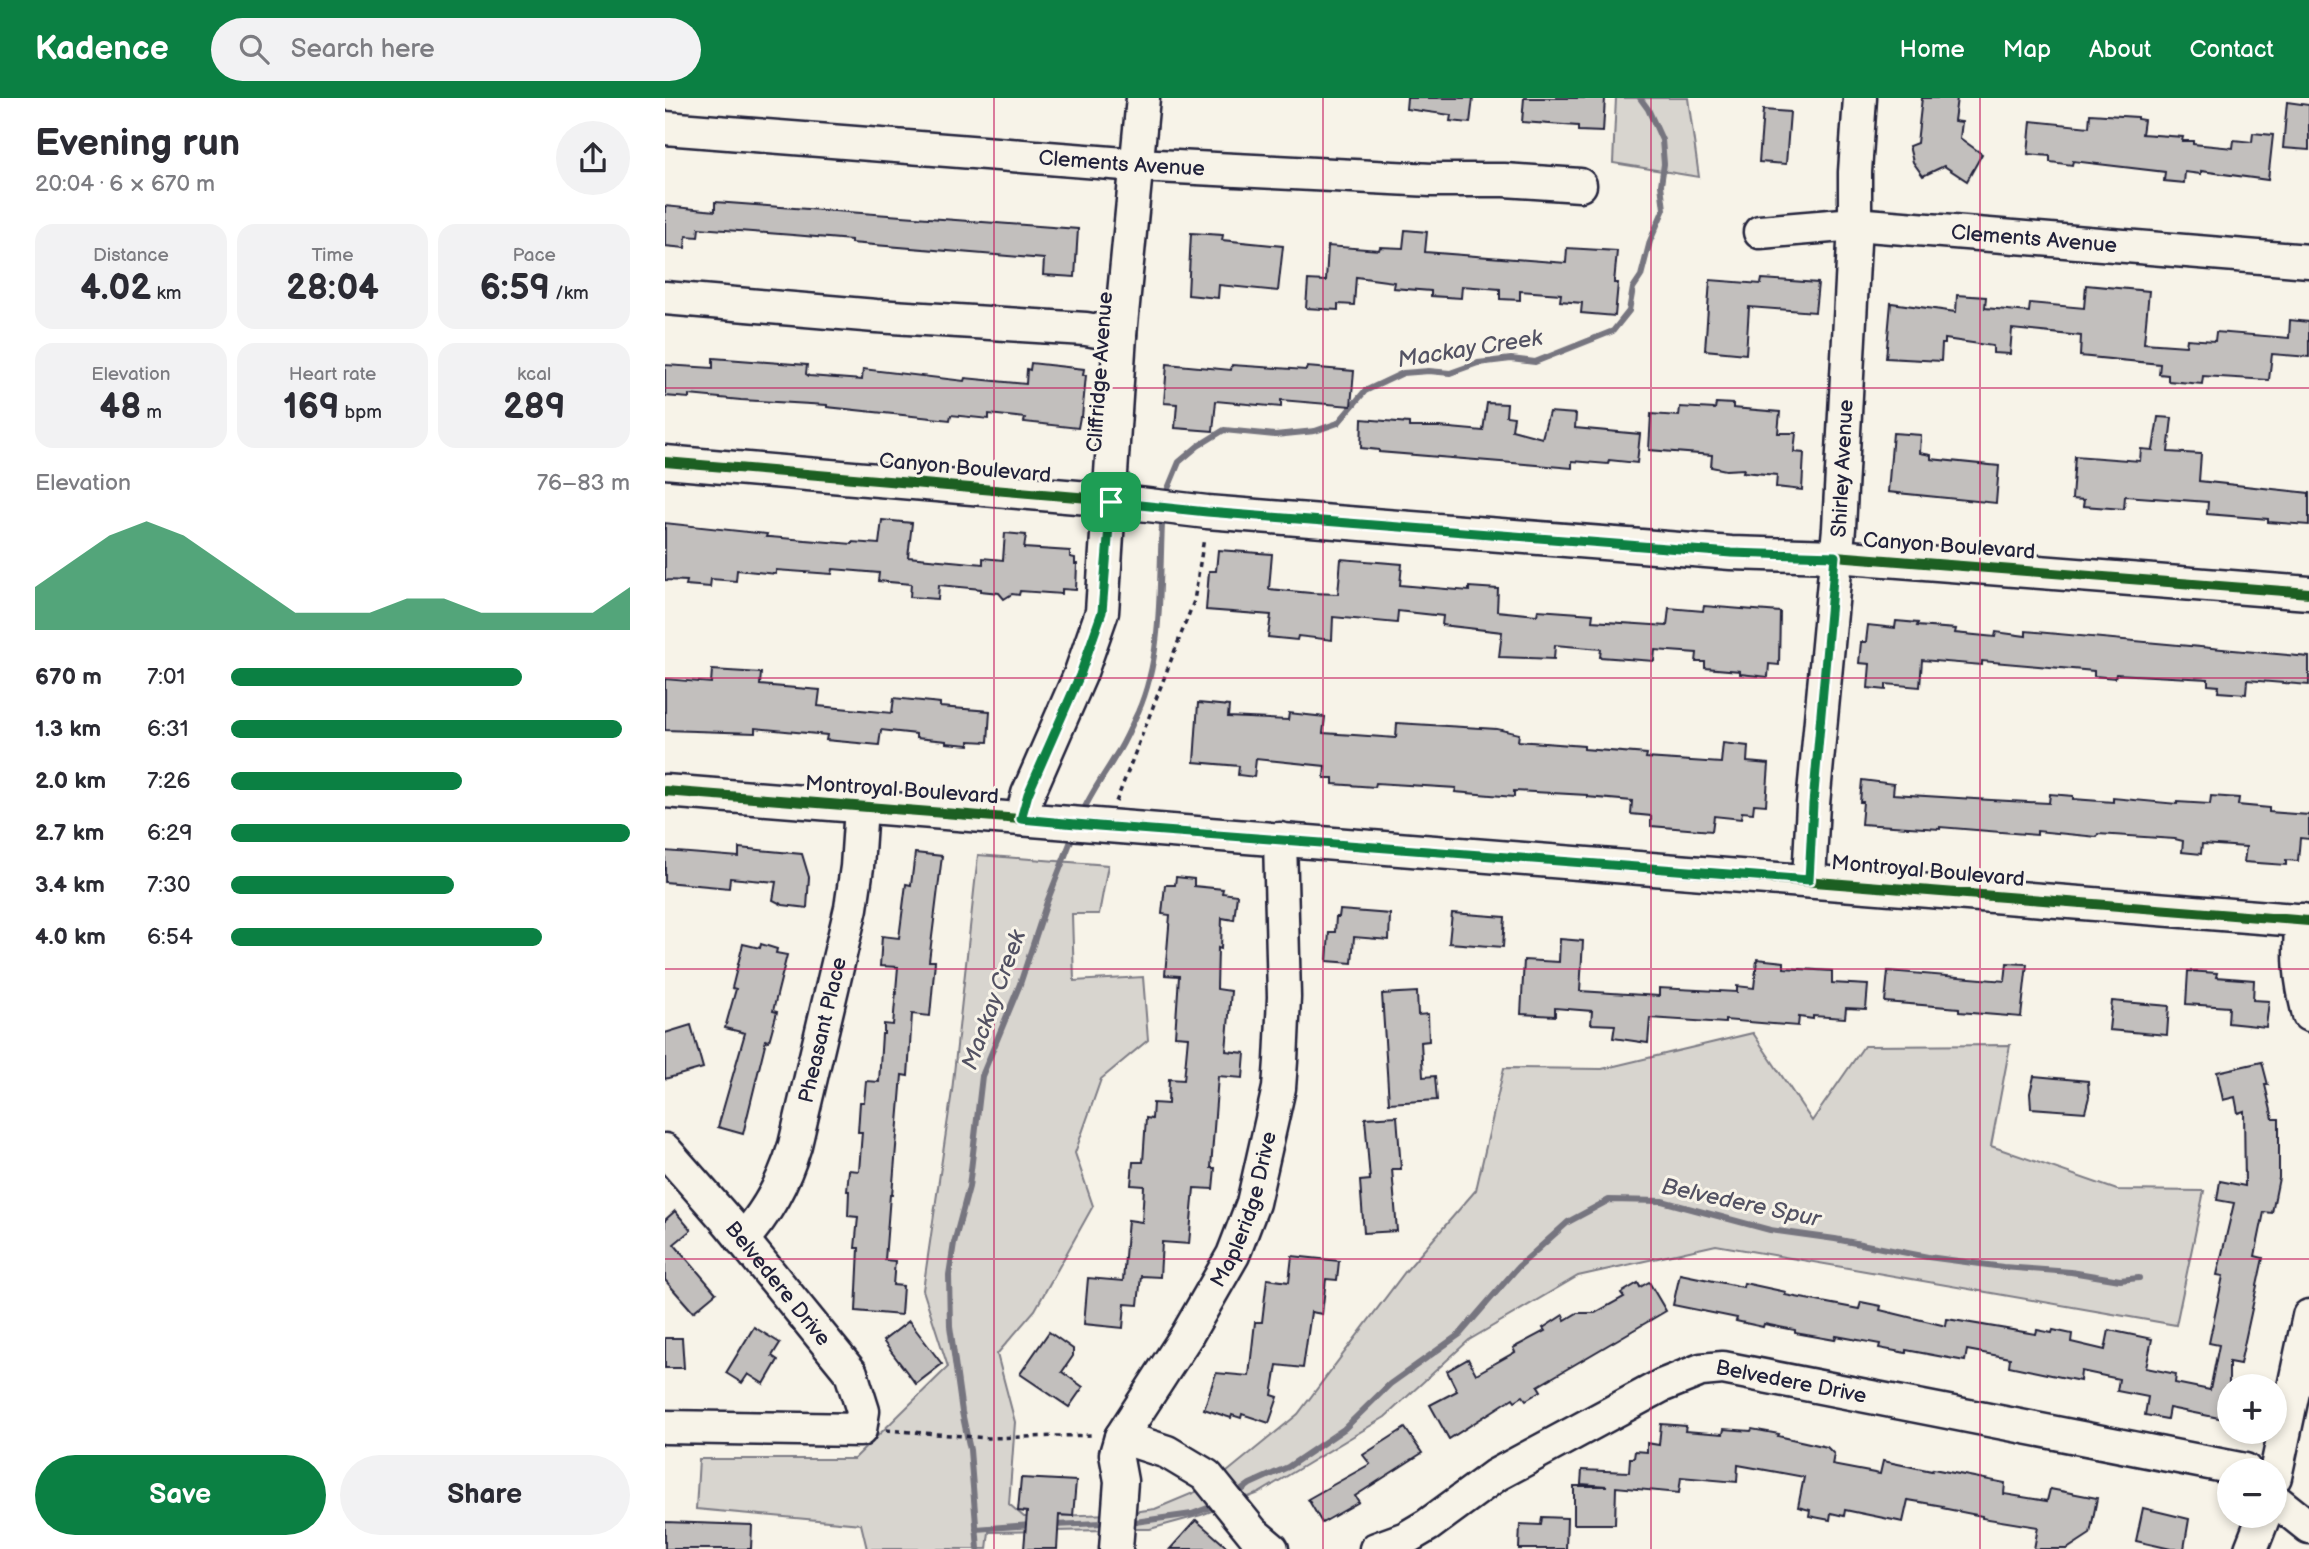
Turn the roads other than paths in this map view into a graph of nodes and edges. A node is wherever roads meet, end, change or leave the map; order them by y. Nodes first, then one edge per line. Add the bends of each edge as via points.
1 (1143, 98) edge
2 (1860, 98) edge
3 (665, 128) edge
4 (1137, 164) junction
5 (1580, 185) dead end
6 (1855, 224) junction
7 (1760, 232) dead end
8 (2309, 261) edge
9 (665, 298) edge
10 (1120, 335) junction
11 (665, 462) edge
12 (1111, 502) junction
13 (1835, 556) junction
14 (2309, 593) edge
15 (665, 791) edge
16 (861, 807) junction
17 (1021, 819) junction
18 (1280, 839) junction
19 (1809, 880) junction
20 (2306, 920) edge
21 (2309, 1015) edge
22 (665, 1150) edge
23 (742, 1240) junction
24 (2309, 1316) edge
25 (665, 1427) edge
26 (1121, 1437) junction
27 (2279, 1458) edge
28 (2217, 1465) edge
29 (2287, 1510) edge
30 (2309, 1527) edge
31 (2259, 1528) edge
32 (1408, 1543) edge
33 (1116, 1549) edge
34 (1272, 1549) edge
35 (1376, 1549) edge
36 (2251, 1549) edge

1 - 4 street, Cliffridge Avenue
2 - 6 street, Shirley Avenue
3 - 4 street, Clements Avenue
4 - 5 street, Clements Avenue
4 - 10 street, Cliffridge Avenue
6 - 7 street, Clements Avenue
6 - 8 street, Clements Avenue
6 - 13 street, Shirley Avenue
9 - 10 street
10 - 12 street, Cliffridge Avenue
11 - 12 street, Canyon Boulevard
12 - 13 street, Canyon Boulevard via 1731,553
12 - 17 street, Cliffridge Avenue via 1102,612
13 - 14 street, Canyon Boulevard
13 - 19 street, Shirley Avenue
15 - 16 street, Montroyal Boulevard
16 - 17 street, Montroyal Boulevard
16 - 23 street, Pheasant Place via 851,908 799,1133 786,1176
17 - 18 street, Montroyal Boulevard
18 - 19 street, Montroyal Boulevard
18 - 26 street, Mapleridge Drive via 1284,997 1279,1088 1253,1203 1233,1255
19 - 20 street, Montroyal Boulevard
20 - 21 street via 2299,954
22 - 23 street, Belvedere Drive
23 - 25 street, Belvedere Drive via 851,1373 863,1411 860,1430
24 - 27 street
26 - 33 street
26 - 34 street via 1167,1452 1207,1476
28 - 32 street, Belvedere Drive via 1723,1368 1701,1370 1640,1397 1496,1475
29 - 30 street
31 - 36 street
32 - 35 street, Belvedere Drive

